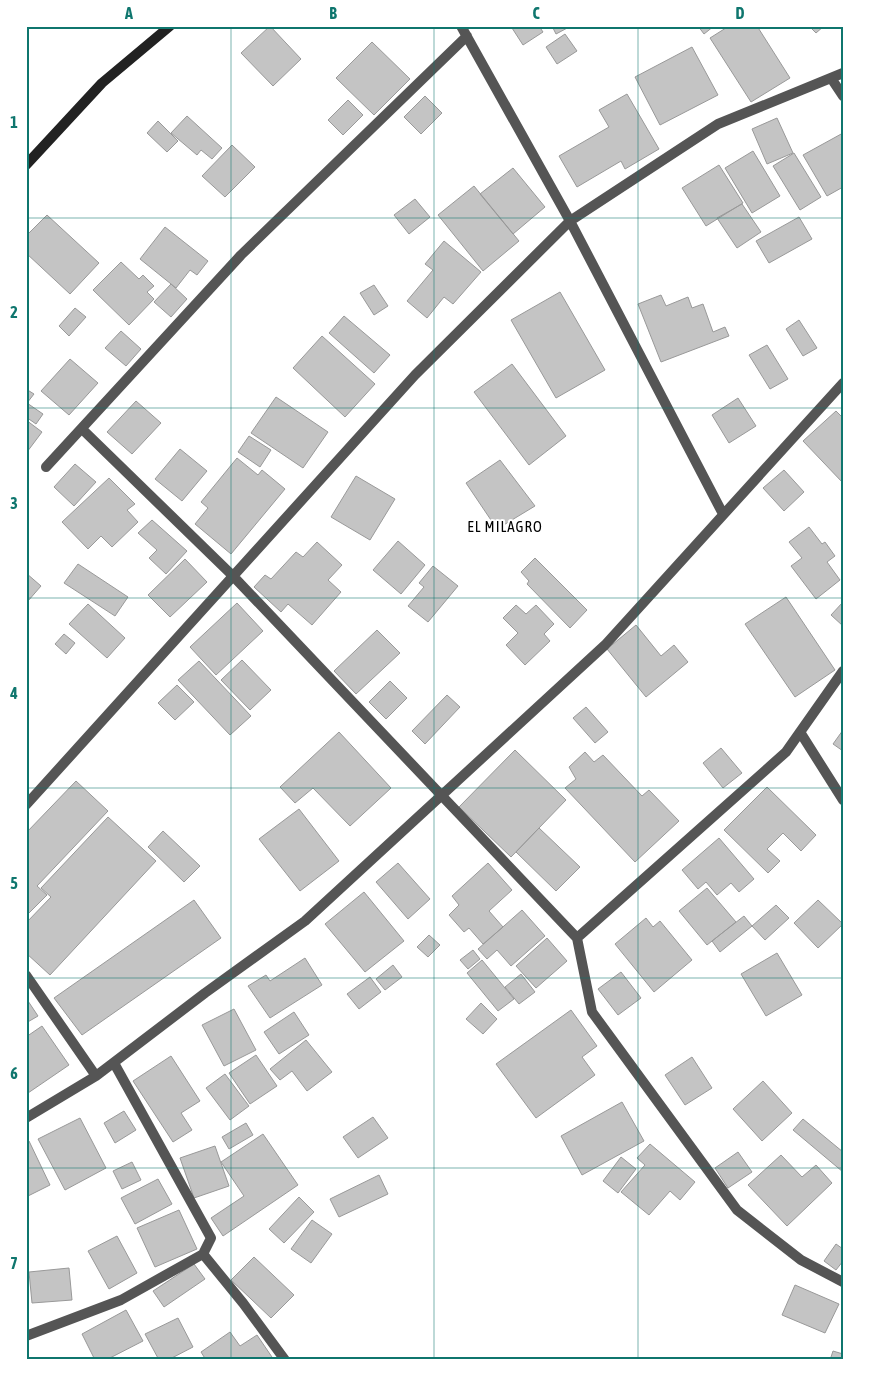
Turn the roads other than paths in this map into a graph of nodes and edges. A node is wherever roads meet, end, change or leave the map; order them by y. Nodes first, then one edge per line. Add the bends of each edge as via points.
1 (170, 26) edge
2 (461, 26) edge
3 (467, 36) junction
4 (843, 73) edge
5 (831, 78) junction
6 (843, 96) edge
7 (26, 165) edge
8 (570, 221) junction
9 (843, 384) edge
10 (82, 429) junction
11 (46, 467) dead end
12 (723, 514) junction
13 (232, 576) junction
14 (843, 672) edge
15 (800, 732) junction
16 (442, 794) junction
17 (843, 800) edge
18 (26, 805) edge
19 (577, 938) junction
20 (26, 975) edge
21 (114, 1062) junction
22 (96, 1076) junction
23 (26, 1118) edge
24 (203, 1254) junction
25 (843, 1282) edge
26 (26, 1336) edge
27 (285, 1360) edge

1 - 7 main road via 102,83
2 - 3 street
3 - 8 street
3 - 10 street via 240,255
4 - 5 street
5 - 6 street
5 - 8 street via 718,124
8 - 12 street
8 - 13 street via 415,375
9 - 12 street
10 - 11 street
10 - 13 street
12 - 16 street via 605,645
13 - 16 street
13 - 18 street
14 - 15 street
15 - 17 street
15 - 19 street via 786,752
16 - 19 street
16 - 21 street via 305,921
19 - 25 street via 592,1012 737,1210 801,1260
20 - 22 street
21 - 22 street
21 - 24 street via 211,1238
22 - 23 street
24 - 26 street via 121,1300
24 - 27 street

